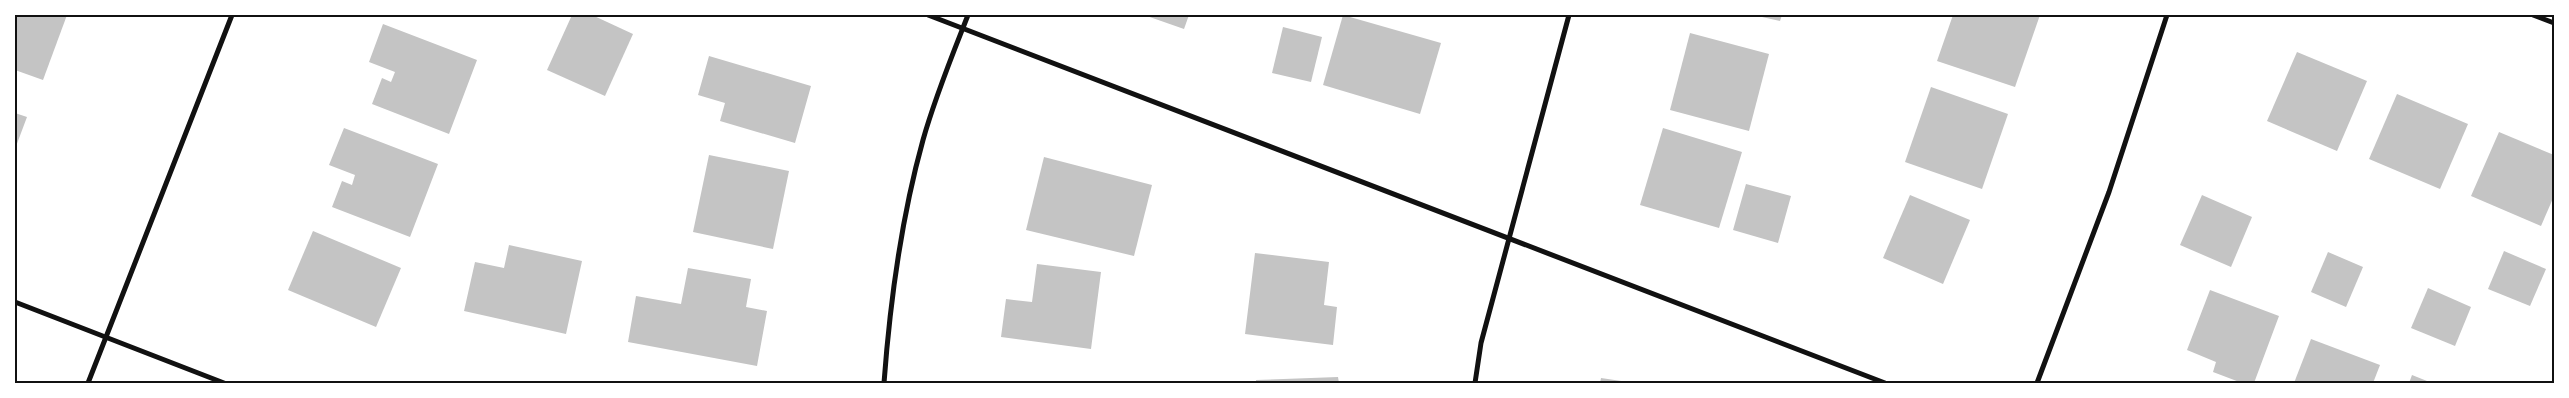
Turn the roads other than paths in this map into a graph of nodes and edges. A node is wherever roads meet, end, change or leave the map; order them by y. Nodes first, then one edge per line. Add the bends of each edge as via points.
1 (232, 15) edge
2 (928, 15) edge
3 (968, 15) edge
4 (1568, 15) edge
5 (2167, 15) edge
6 (2533, 15) edge
7 (2554, 23) edge
8 (962, 28) junction
9 (1509, 238) junction
10 (15, 302) edge
11 (106, 338) junction
12 (88, 383) edge
13 (224, 383) edge
14 (884, 383) edge
15 (1475, 383) edge
16 (1885, 383) edge
17 (2037, 383) edge

1 - 11 street
2 - 8 street
3 - 8 street
4 - 9 street
5 - 17 street via 2109,192
6 - 7 street
8 - 9 street
8 - 14 street via 929,122 910,192 889,323
9 - 15 street via 1481,343
9 - 16 street
10 - 11 street
11 - 12 street
11 - 13 street

